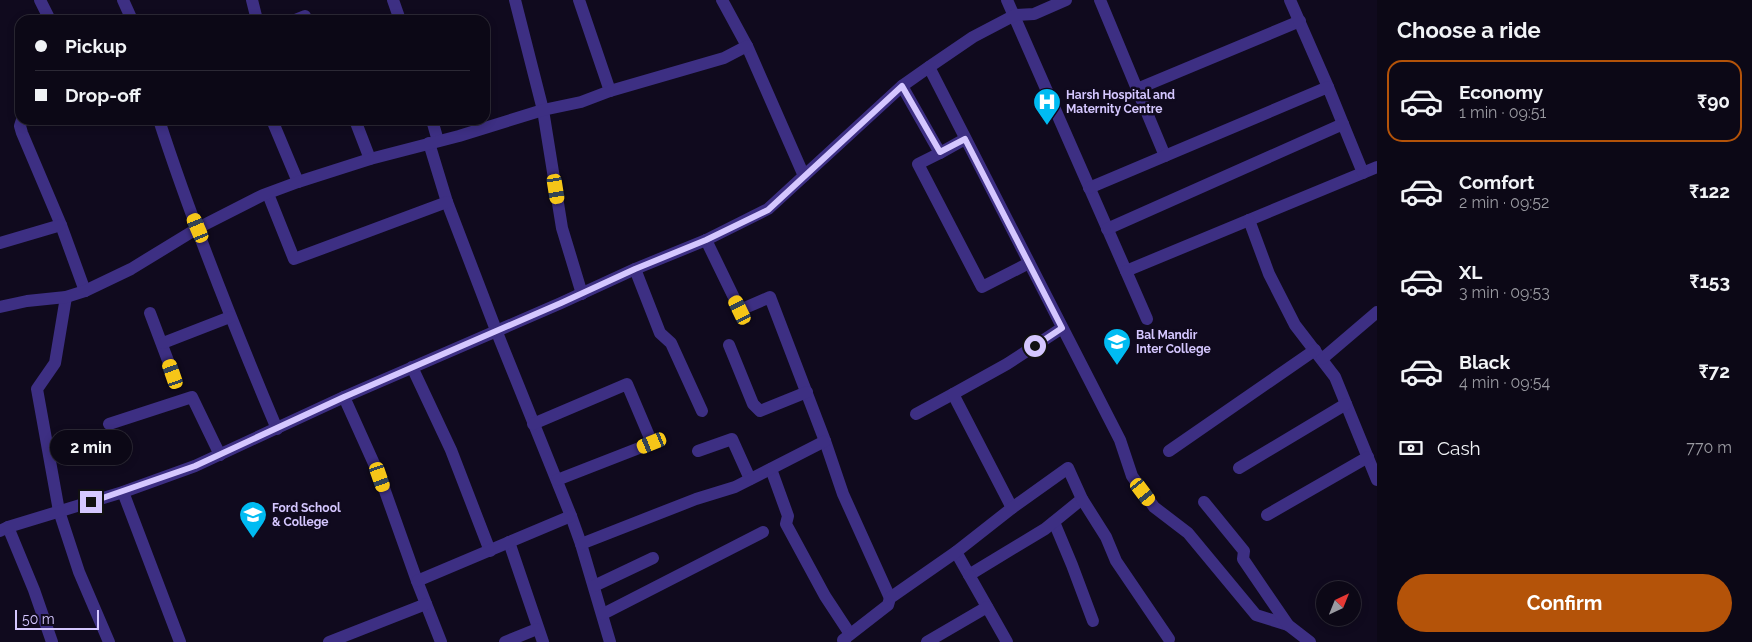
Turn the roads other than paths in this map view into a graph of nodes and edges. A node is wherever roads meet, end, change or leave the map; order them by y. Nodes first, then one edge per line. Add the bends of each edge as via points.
1 (40, 0) edge
2 (124, 0) edge
3 (252, 0) edge
4 (393, 0) edge
5 (515, 0) edge
6 (578, 0) edge
7 (722, 0) edge
8 (1007, 0) edge
9 (1066, 0) edge
10 (1100, 0) edge
11 (1290, 0) edge
12 (48, 15) edge
13 (130, 15) edge
14 (256, 15) edge
15 (398, 15) edge
16 (1015, 15) junction
17 (1300, 22) junction
18 (747, 46) junction
19 (929, 67) junction
20 (902, 86) junction
21 (1328, 87) junction
22 (1137, 88) junction
23 (610, 91) junction
24 (543, 110) junction
25 (1343, 124) junction
26 (20, 125) edge
27 (161, 125) edge
28 (274, 125) edge
29 (357, 125) edge
30 (432, 125) edge
31 (965, 139) junction
32 (434, 142) junction
33 (940, 152) junction
34 (1165, 156) junction
35 (370, 159) junction
36 (1377, 167) edge
37 (1363, 173) junction
38 (804, 176) junction
39 (298, 182) junction
40 (1089, 188) junction
41 (268, 194) junction
42 (447, 202) junction
43 (1249, 220) junction
44 (61, 225) junction
45 (198, 228) junction
46 (1107, 229) junction
47 (706, 240) junction
48 (0, 243) edge
49 (1029, 263) junction
50 (635, 269) junction
51 (1126, 271) junction
52 (84, 291) junction
53 (582, 294) junction
54 (66, 297) junction
55 (0, 307) edge
56 (1377, 312) edge
57 (150, 313) dead end
58 (230, 317) junction
59 (1148, 319) dead end
60 (1062, 328) junction
61 (496, 330) junction
62 (162, 343) junction
63 (729, 345) dead end
64 (1318, 355) junction
65 (412, 367) junction
66 (173, 374) dead end
67 (807, 392) junction
68 (953, 394) junction
69 (344, 397) junction
70 (1346, 404) junction
71 (702, 411) dead end
72 (916, 414) dead end
73 (109, 424) dead end
74 (533, 424) junction
75 (277, 429) junction
76 (825, 441) junction
77 (698, 451) dead end
78 (1169, 451) dead end
79 (220, 455) junction
80 (1368, 457) junction
81 (1239, 468) dead end
82 (771, 469) junction
83 (750, 479) junction
84 (557, 480) junction
85 (1377, 480) edge
86 (124, 492) junction
87 (1082, 499) junction
88 (1204, 502) dead end
89 (1012, 508) junction
90 (59, 512) junction
91 (571, 516) junction
92 (1267, 516) dead end
93 (1054, 522) junction
94 (4, 529) edge
95 (763, 532) dead end
96 (509, 542) junction
97 (581, 544) junction
98 (490, 550) junction
99 (956, 552) junction
100 (653, 558) dead end
101 (969, 575) junction
102 (417, 581) junction
103 (594, 586) junction
104 (890, 598) junction
105 (426, 604) junction
106 (987, 606) junction
107 (602, 614) junction
108 (1093, 621) dead end
109 (1288, 625) junction
110 (537, 629) junction
111 (848, 638) edge
112 (1169, 639) dead end
113 (931, 641) edge
114 (52, 642) edge
115 (109, 642) edge
116 (180, 642) edge
117 (329, 642) edge
118 (441, 642) edge
119 (505, 642) edge
120 (543, 642) edge
121 (610, 642) edge
122 (1007, 642) edge
123 (1310, 642) edge

1 - 12 street
2 - 13 street
3 - 14 street
4 - 15 street
5 - 24 street
6 - 23 street
7 - 18 street
8 - 16 street
9 - 16 street via 1034,14
10 - 22 street
11 - 17 street
16 - 19 street via 972,38
16 - 40 street
17 - 21 street
17 - 22 street
18 - 23 street via 724,58
18 - 38 street
19 - 20 street
19 - 31 street
20 - 33 street
20 - 38 street
21 - 25 street
21 - 34 street
22 - 34 street
23 - 24 street
24 - 32 street
24 - 53 street via 562,228
25 - 37 street
25 - 46 street
26 - 44 street
27 - 45 street
28 - 39 street
29 - 35 street
30 - 32 street
31 - 33 street
31 - 49 street
32 - 35 street
32 - 42 street
33 - 49 street via 918,164 982,287
34 - 40 street
35 - 39 street
36 - 37 street
37 - 43 street
38 - 47 street via 768,210
39 - 41 street
40 - 46 street
41 - 42 street via 294,259
41 - 45 street
42 - 61 street
43 - 51 street
43 - 64 street via 1269,274 1295,325
44 - 48 street
44 - 52 street
45 - 52 street via 131,269
45 - 58 street
46 - 51 street
47 - 50 street
47 - 67 street via 740,310 770,297
49 - 60 street
50 - 53 street
50 - 71 street via 660,333 671,343
51 - 59 street
52 - 54 street
53 - 61 street
54 - 55 street
54 - 90 street via 55,362 37,389
56 - 64 street
57 - 62 street
58 - 62 street
58 - 75 street
60 - 68 street
60 - 109 street via 1120,440 1132,476 1154,507 1188,533 1256,615
61 - 65 street
61 - 74 street
62 - 66 street
63 - 67 street via 753,404 760,411
64 - 70 street via 1335,377
64 - 78 street
65 - 69 street
65 - 98 street via 451,450
67 - 76 street
68 - 72 street
68 - 89 street
69 - 75 street
69 - 102 street via 380,477
70 - 80 street
70 - 81 street
73 - 79 street via 192,397
74 - 84 street
74 - 84 street via 627,384 652,443
75 - 79 street
76 - 82 street
76 - 104 street via 843,494
77 - 83 street via 732,439
79 - 86 street
80 - 85 street
80 - 92 street
82 - 83 street
82 - 111 street via 788,516 786,524
83 - 97 street
84 - 91 street
86 - 90 street
86 - 116 street
87 - 89 street via 1068,468
87 - 93 street
87 - 112 street via 1106,537 1116,561
88 - 109 street via 1244,551 1243,559
89 - 99 street
90 - 94 street
90 - 115 street via 79,572
91 - 96 street
91 - 97 street
93 - 101 street
93 - 108 street
94 - 114 street via 34,590
95 - 107 street
96 - 98 street
96 - 110 street
97 - 103 street
98 - 102 street
99 - 101 street
99 - 104 street
100 - 103 street
101 - 106 street
102 - 105 street
103 - 107 street
104 - 111 street via 888,605
105 - 117 street
105 - 118 street
106 - 113 street
106 - 122 street
107 - 121 street
109 - 123 street
110 - 119 street
110 - 120 street

